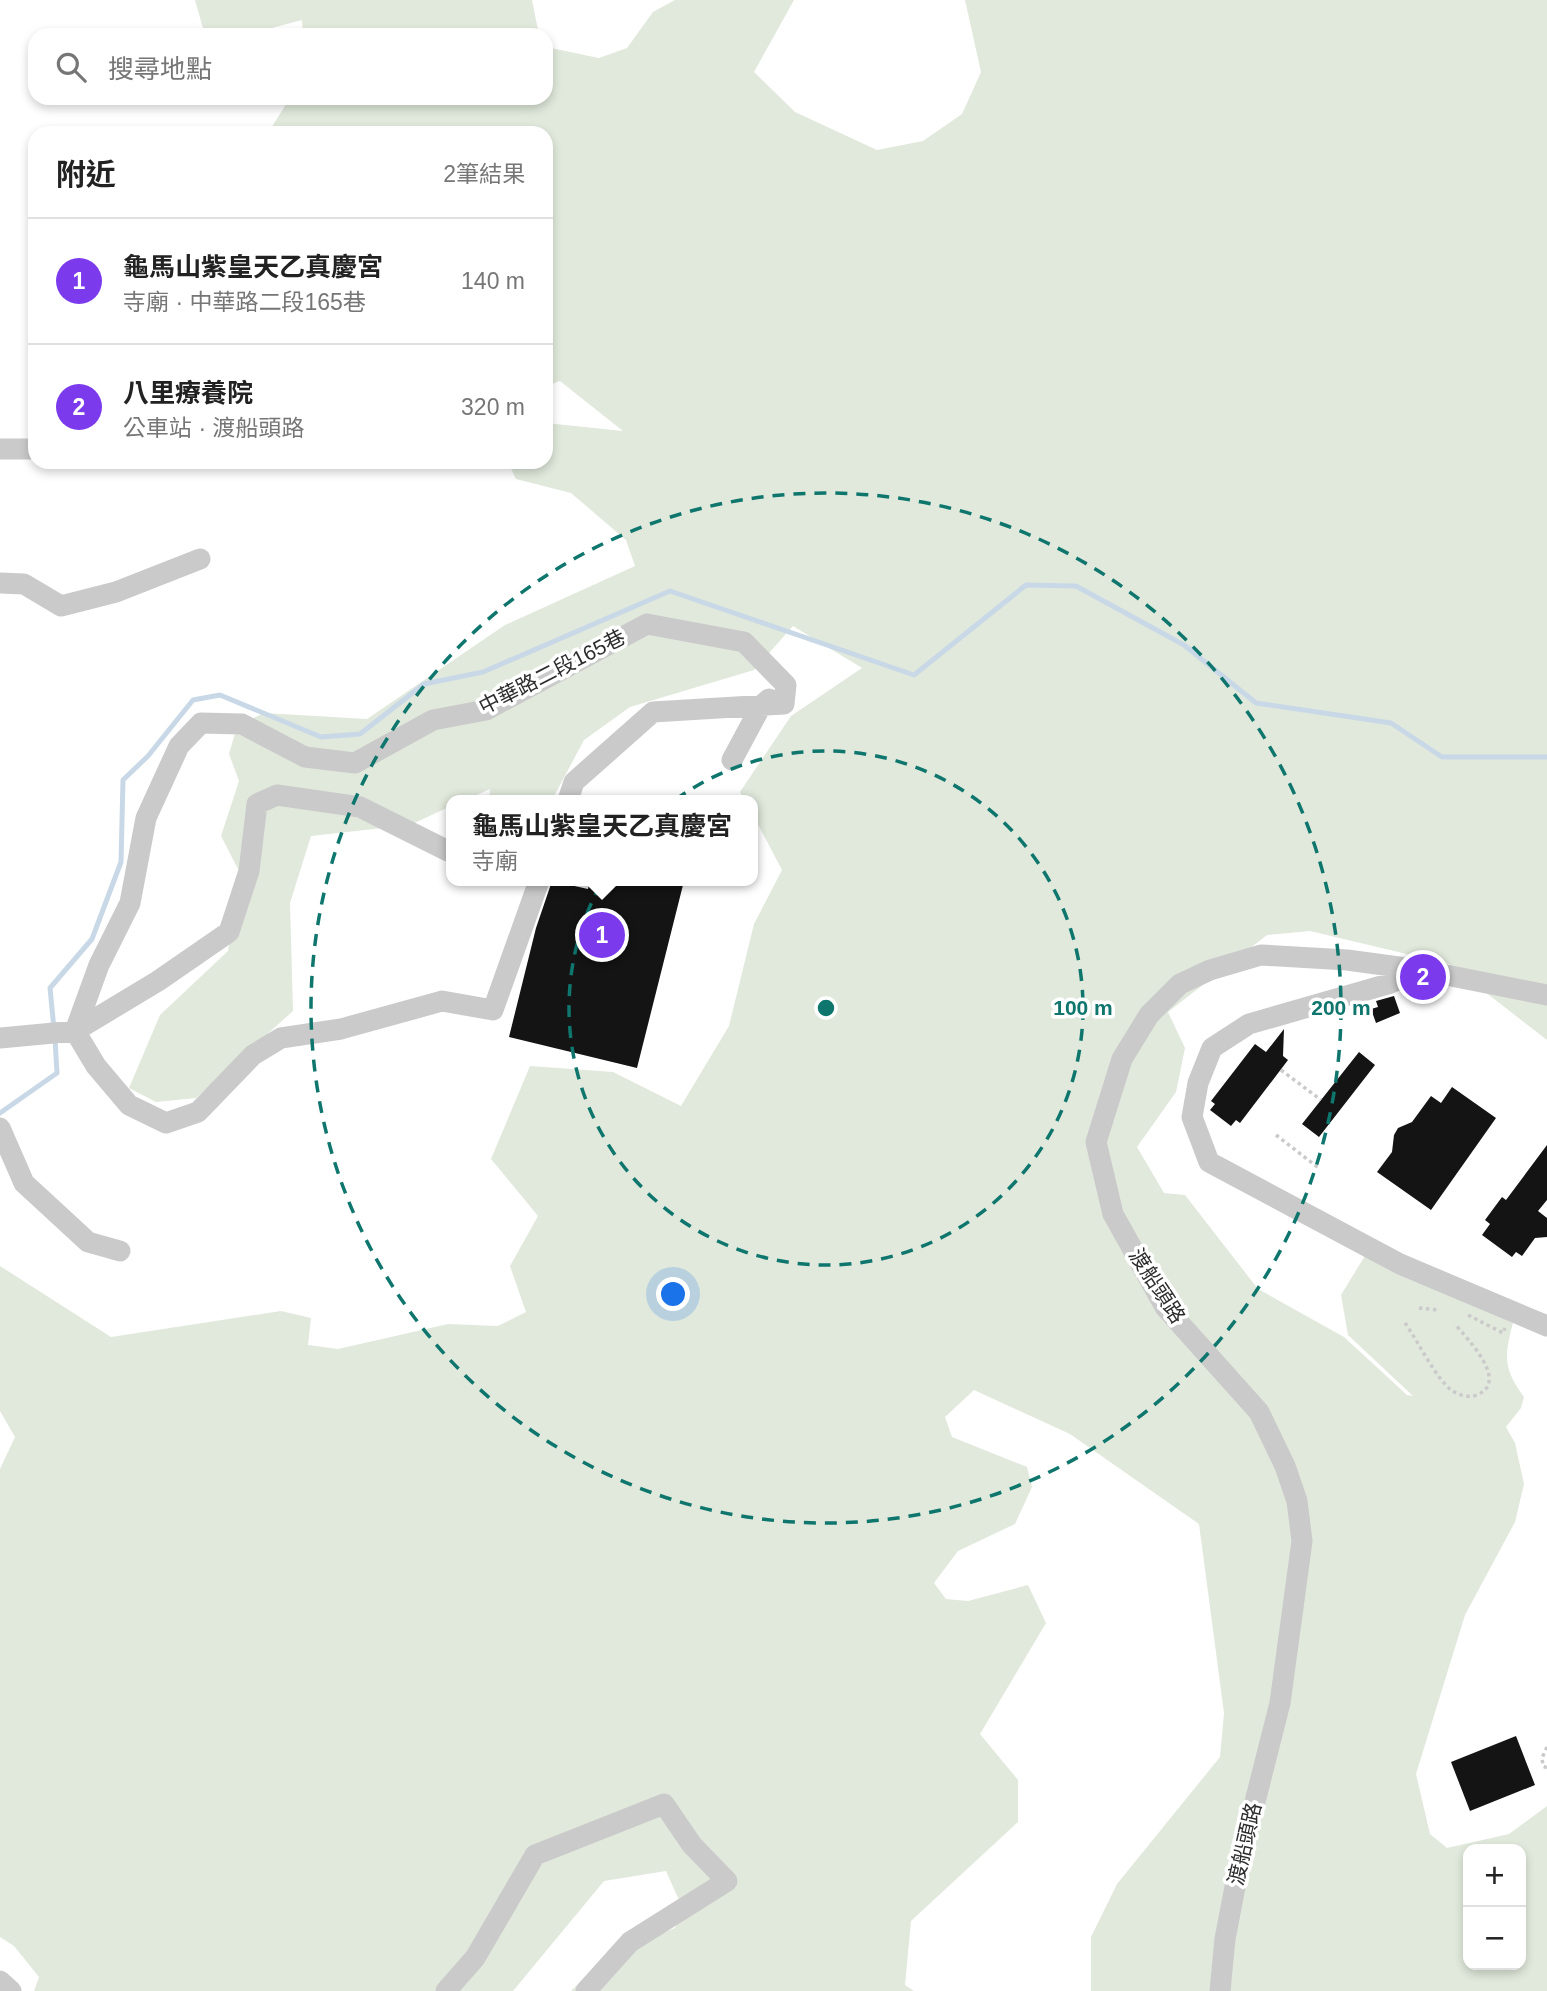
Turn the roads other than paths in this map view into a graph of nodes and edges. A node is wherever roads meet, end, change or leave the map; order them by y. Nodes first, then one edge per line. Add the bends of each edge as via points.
1 (0, 449) edge
2 (28, 449) edge
3 (201, 559) dead end
4 (0, 583) edge
5 (761, 706) junction
6 (732, 760) dead end
7 (570, 795) edge
8 (446, 851) edge
9 (537, 886) edge
10 (1421, 970) junction
11 (1547, 995) edge
12 (70, 1031) junction
13 (0, 1038) edge
14 (0, 1128) edge
15 (120, 1251) dead end
16 (1547, 1326) edge
17 (0, 1981) edge
18 (10, 1991) edge
19 (446, 1991) edge
20 (586, 1991) edge
21 (1220, 1991) edge

1 - 2 street
3 - 4 street via 116,592 61,606 24,584
5 - 6 street
5 - 7 street, 中華路二段165巷 via 653,712 574,782
5 - 12 street, 中華路二段165巷 via 784,704 786,685 744,642 647,624 486,710 433,720 355,763 305,757 242,724 201,723 179,746 146,818 130,903
8 - 12 street via 360,807 277,795 257,804 249,871 229,932 158,981
9 - 12 street via 493,1010 442,1000 341,1029 281,1038 253,1055 198,1112 166,1123 129,1105
10 - 11 street, 渡船頭路
10 - 16 street via 1249,1024 1212,1048 1198,1083 1192,1116 1209,1162 1400,1264
10 - 21 street, 渡船頭路 via 1261,955 1180,984 1149,1015 1122,1059 1097,1142 1113,1214 1165,1307 1259,1412 1297,1501 1302,1541 1280,1703 1240,1861
12 - 13 street
14 - 15 street via 24,1183 88,1242
17 - 18 street
19 - 20 street via 475,1958 535,1855 664,1804 692,1845 727,1881 630,1942

